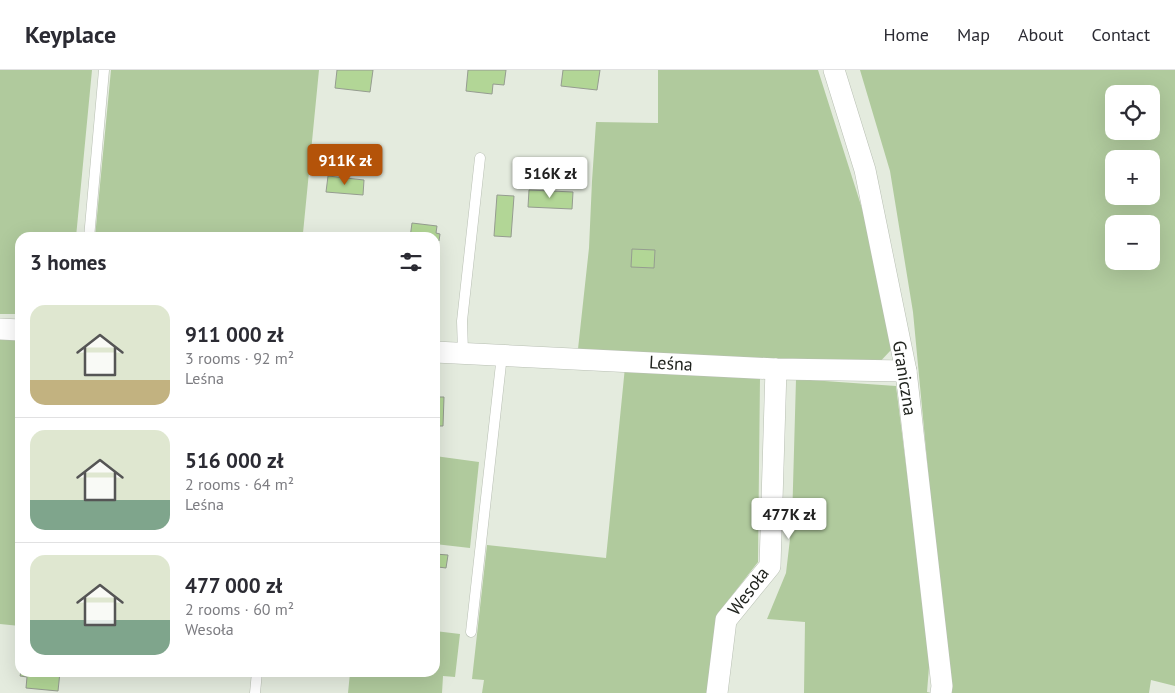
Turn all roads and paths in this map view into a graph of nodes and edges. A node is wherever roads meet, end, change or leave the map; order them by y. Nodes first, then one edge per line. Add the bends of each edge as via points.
1 (104, 70) edge
2 (834, 70) edge
3 (480, 158) dead end
4 (90, 232) edge
5 (0, 329) edge
6 (15, 330) edge
7 (440, 352) edge
8 (462, 352) junction
9 (502, 354) junction
10 (776, 369) junction
11 (906, 371) junction
12 (471, 632) dead end
13 (257, 677) edge
14 (255, 693) edge
15 (717, 693) edge
16 (942, 693) edge

1 - 4 lane
2 - 11 street, Graniczna via 865,170
3 - 8 lane via 462,321
5 - 6 street
7 - 8 street, Leśna
8 - 9 street, Leśna
9 - 10 street, Leśna
9 - 12 lane
10 - 11 street, Leśna
10 - 15 street, Wesoła via 770,566 726,620
11 - 16 street, Graniczna
13 - 14 lane

